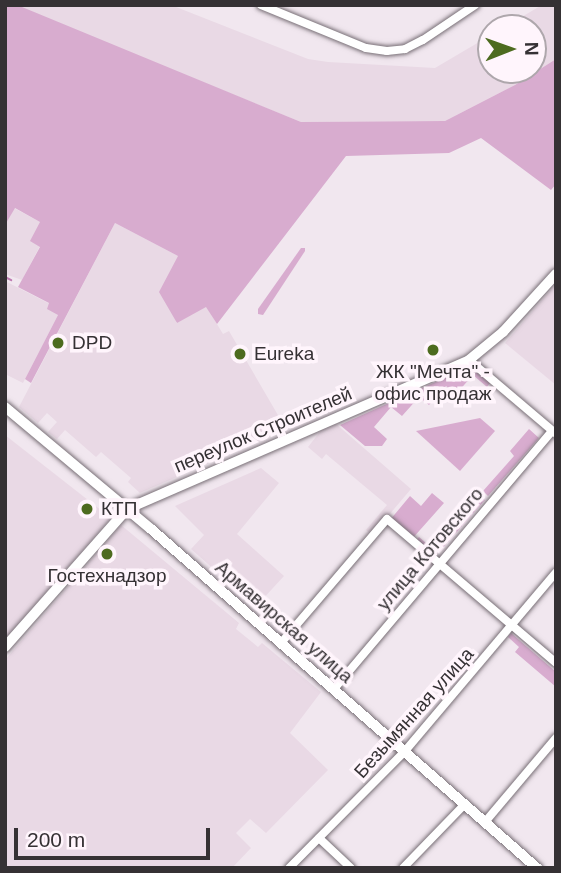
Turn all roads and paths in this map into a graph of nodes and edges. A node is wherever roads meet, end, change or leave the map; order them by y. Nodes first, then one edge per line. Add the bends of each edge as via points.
1 (261, 5) edge
2 (474, 5) edge
3 (556, 274) edge
4 (469, 360) junction
5 (5, 407) edge
6 (554, 432) edge
7 (127, 509) junction
8 (438, 564) junction
9 (556, 572) edge
10 (511, 625) junction
11 (281, 643) junction
12 (5, 647) edge
13 (556, 663) edge
14 (334, 690) junction
15 (556, 737) edge
16 (405, 751) junction
17 (465, 804) junction
18 (485, 822) junction
19 (319, 838) junction
20 (529, 865) edge
21 (289, 868) edge
22 (351, 868) edge
23 (403, 868) edge

1 - 2 street via 366,48 387,51 423,40
3 - 4 street, переулок Строителей via 503,332
4 - 6 street
4 - 7 street, переулок Строителей
5 - 7 street, Армавирская улица
6 - 8 street, улица Котовского
7 - 11 street, Армавирская улица
7 - 12 street, переулок Строителей
8 - 10 street
8 - 11 street via 387,519
8 - 14 street, улица Котовского
9 - 10 street, Безымянная улица
10 - 13 street
10 - 16 street, Безымянная улица
11 - 14 street, Армавирская улица
14 - 16 street, Армавирская улица
15 - 18 street
16 - 17 street, Армавирская улица
16 - 19 street, Безымянная улица
17 - 18 street, Армавирская улица
17 - 23 street
18 - 20 street, Армавирская улица
19 - 21 street, Безымянная улица
19 - 22 street

